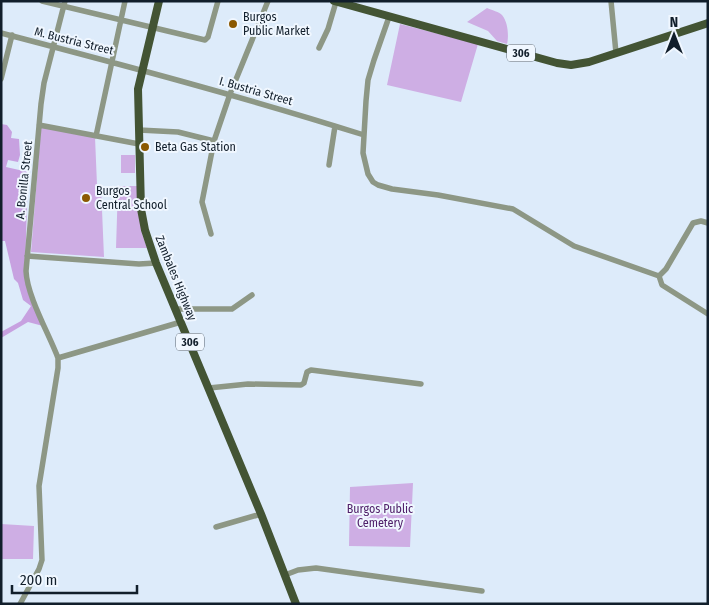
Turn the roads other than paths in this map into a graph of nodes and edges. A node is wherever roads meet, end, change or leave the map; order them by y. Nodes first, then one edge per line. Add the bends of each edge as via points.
1 (42, 1) edge
2 (125, 1) edge
3 (159, 1) edge
4 (218, 1) edge
5 (268, 1) edge
6 (611, 1) edge
7 (335, 2) edge
8 (64, 4) edge
9 (389, 16) junction
10 (121, 19) junction
11 (708, 23) edge
12 (153, 28) junction
13 (1, 32) edge
14 (12, 35) junction
15 (53, 46) junction
16 (319, 48) dead end
17 (616, 53) junction
18 (113, 62) junction
19 (142, 69) junction
20 (1, 79) edge
21 (230, 94) junction
22 (39, 125) junction
23 (335, 126) junction
24 (139, 130) junction
25 (364, 135) junction
26 (96, 136) junction
27 (214, 141) junction
28 (139, 144) junction
29 (329, 164) dead end
30 (708, 223) edge
31 (211, 234) dead end
32 (27, 256) junction
33 (156, 263) junction
34 (659, 276) junction
35 (252, 295) dead end
36 (176, 309) junction
37 (708, 314) edge
38 (181, 322) junction
39 (58, 358) junction
40 (421, 384) dead end
41 (209, 388) junction
42 (261, 514) junction
43 (216, 527) dead end
44 (285, 575) junction
45 (482, 591) dead end
46 (20, 604) edge
47 (296, 604) edge

1 - 8 street
2 - 10 street
3 - 12 main road, Zambales Highway / 306
4 - 12 street via 206,39
5 - 21 street
6 - 17 street
7 - 9 main road, 306
7 - 16 street
8 - 10 street
8 - 15 street, A. Bonilla Street
9 - 17 main road, 306 via 558,63 571,65
9 - 25 street via 368,80
10 - 12 street
10 - 18 street
11 - 17 main road, 306
12 - 19 main road, Zambales Highway / 306
13 - 14 street, M. Bustria Street
14 - 15 street, M. Bustria Street
14 - 20 street
15 - 18 street, M. Bustria Street
15 - 22 street, A. Bonilla Street
18 - 19 street, M. Bustria Street
18 - 26 street
19 - 21 street, I. Bustria Street
19 - 24 main road, Zambales Highway / 306 via 138,89
21 - 23 street, I. Bustria Street
21 - 27 street
22 - 26 street
22 - 32 street, A. Bonilla Street
23 - 25 street, I. Bustria Street
23 - 29 street
24 - 27 street via 178,132
24 - 28 main road, Zambales Highway / 306
25 - 34 street via 363,154 368,174 378,186 513,209 574,246
26 - 28 street
27 - 31 street via 202,198
28 - 33 main road, Zambales Highway / 306 via 143,223
30 - 34 street via 692,223
32 - 33 street
32 - 39 street, A. Bonilla Street via 28,285
33 - 36 main road, Zambales Highway / 306
34 - 37 street via 662,285
35 - 36 street via 232,309
36 - 38 main road, Zambales Highway / 306
38 - 39 street
38 - 41 main road, Zambales Highway / 306
39 - 46 street via 39,486 42,560
40 - 41 street via 311,370 302,385 248,384
41 - 42 main road, Zambales Highway / 306
42 - 43 street
42 - 44 main road, Zambales Highway / 306
44 - 45 street via 316,568
44 - 47 main road, Zambales Highway / 306

